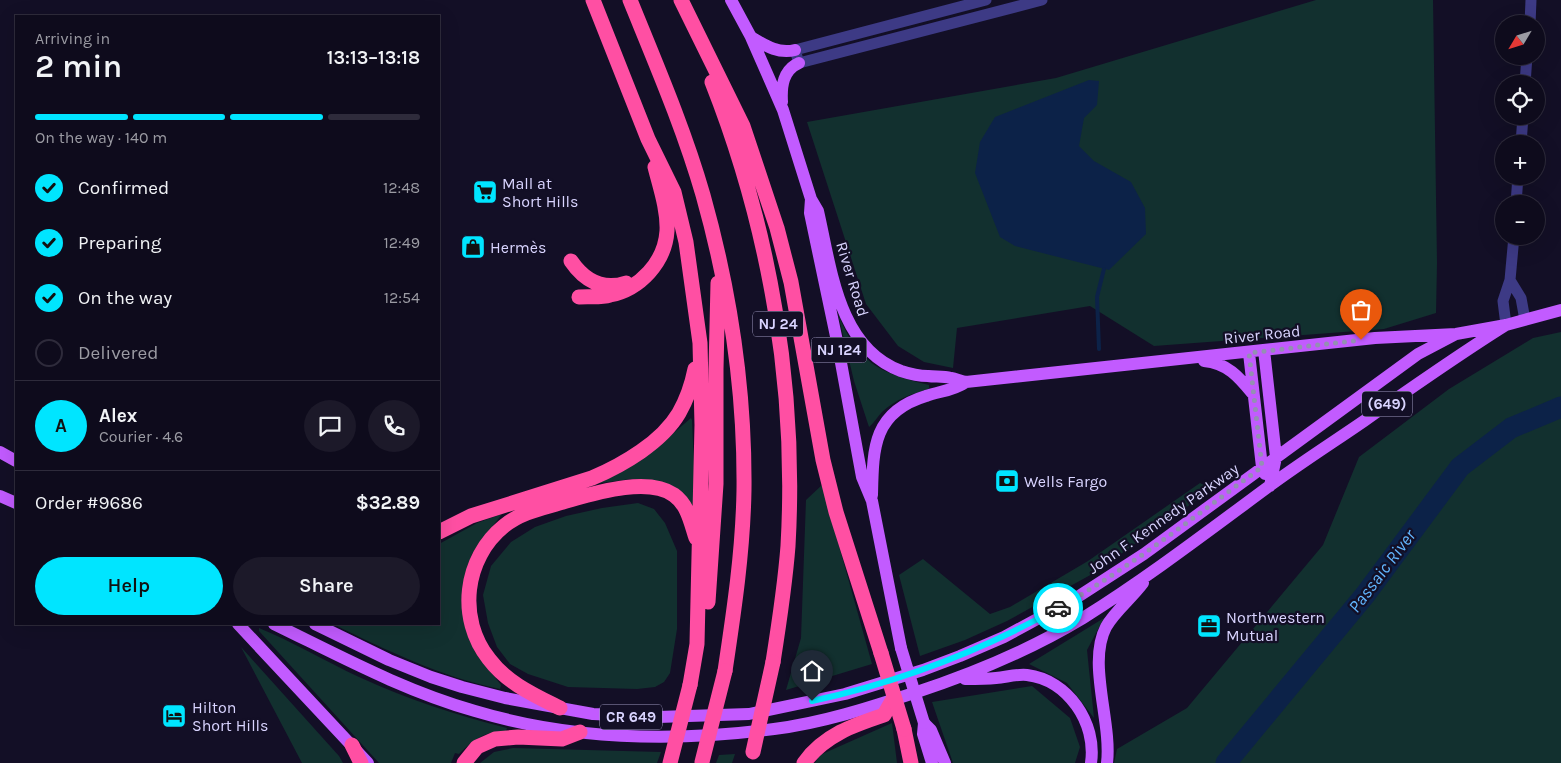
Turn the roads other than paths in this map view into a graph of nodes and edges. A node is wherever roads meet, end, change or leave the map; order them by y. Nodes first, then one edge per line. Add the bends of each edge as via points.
1 (593, 0) edge
2 (630, 0) edge
3 (680, 0) edge
4 (731, 0) edge
5 (986, 0) edge
6 (1042, 0) edge
7 (1531, 0) edge
8 (1530, 15) edge
9 (751, 38) junction
10 (795, 50) junction
11 (799, 63) junction
12 (783, 110) junction
13 (648, 139) junction
14 (811, 198) junction
15 (1513, 245) edge
16 (719, 259) junction
17 (571, 261) dead end
18 (642, 279) junction
19 (1510, 280) junction
20 (579, 297) dead end
21 (1561, 310) edge
22 (1525, 320) junction
23 (1506, 325) junction
24 (1456, 334) junction
25 (700, 343) junction
26 (1264, 350) junction
27 (1249, 353) junction
28 (1179, 360) junction
29 (966, 382) junction
30 (1253, 394) junction
31 (8, 457) edge
32 (1276, 457) junction
33 (1262, 467) junction
34 (15, 468) edge
35 (1270, 486) junction
36 (0, 496) edge
37 (872, 501) junction
38 (15, 503) edge
39 (440, 532) edge
40 (700, 551) junction
41 (1153, 572) junction
42 (239, 625) edge
43 (276, 625) edge
44 (317, 625) edge
45 (697, 644) junction
46 (955, 680) junction
47 (892, 701) junction
48 (560, 708) junction
49 (924, 723) junction
50 (580, 732) junction
51 (352, 745) junction
52 (751, 758) edge
53 (702, 762) edge
54 (360, 763) edge
55 (368, 763) edge
56 (464, 763) edge
57 (670, 763) edge
58 (804, 763) edge
59 (911, 763) edge
60 (932, 763) edge
61 (944, 763) edge
62 (1090, 763) edge
63 (1107, 763) edge

1 - 13 highway
2 - 16 highway, NJ 24 via 685,140
3 - 52 highway, NJ 24, bridge via 752,200 780,337 787,404 788,546 782,606
3 - 59 highway, bridge via 743,126 777,228 791,282 823,460 904,729
4 - 9 main road, NJ 124
5 - 10 street
6 - 11 street
7 - 8 street
9 - 10 main road via 777,50
9 - 12 main road, NJ 124
10 - 11 street
11 - 12 main road via 789,69 781,87
12 - 14 main road, NJ 124
13 - 18 highway via 665,208 667,230 660,258
13 - 25 highway via 674,192 686,242
14 - 29 main road, River Road via 818,211 839,300 860,340 876,357 900,370
14 - 37 main road, NJ 124 via 810,214 862,477
15 - 19 street
16 - 45 highway via 716,484 706,622
16 - 53 highway, NJ 24, bridge via 736,350 744,492 737,588 725,671
17 - 18 highway via 588,280 602,285 618,286
18 - 20 highway via 624,291 608,296
19 - 22 street via 1521,298
19 - 23 street via 1503,301
21 - 22 main road, River Road
22 - 23 main road, River Road
23 - 24 main road, River Road / (649)
23 - 35 main road, (649)
24 - 26 main road, River Road / (649) via 1375,338
24 - 32 main road, John F. Kennedy Parkway / (649) via 1418,354
25 - 39 highway via 683,406 672,423 644,449 592,478 471,516
25 - 40 highway
26 - 27 main road, River Road / (649)
26 - 32 main road
27 - 28 main road, River Road / (649)
27 - 30 main road
28 - 29 main road, River Road
28 - 30 main road via 1220,364 1238,375
29 - 37 main road, River Road via 957,388 905,404 891,416 875,447
30 - 33 main road
31 - 34 main road
32 - 33 main road, John F. Kennedy Parkway / (649)
32 - 35 main road
33 - 35 main road
33 - 48 main road, John F. Kennedy Parkway / CR 649 via 1144,554 1076,598 1004,637 923,670 845,694 749,714 626,716
35 - 41 main road, CR 649
36 - 38 main road
37 - 49 main road, NJ 124, bridge via 900,648
40 - 45 highway
40 - 48 highway via 686,509 674,495 655,488 600,492 530,512 513,519 494,535 478,558 471,576 469,603 475,634 480,647 501,672 526,691
41 - 46 main road, CR 649 via 1080,619 1027,648
41 - 63 main road via 1115,615 1101,640 1099,666
42 - 51 main road
43 - 50 main road, CR 649 via 431,697 499,718
44 - 48 main road, John F. Kennedy Parkway / CR 649 via 431,677 506,698
45 - 57 highway, bridge
46 - 47 main road, CR 649
46 - 62 main road via 1028,675 1056,686 1072,699 1084,718 1090,739
47 - 50 main road, CR 649 via 776,729 648,737
47 - 58 highway via 884,715 842,730
49 - 60 main road, NJ 124 via 923,734
49 - 61 main road via 931,730
50 - 56 highway via 562,739 495,739 477,747
51 - 54 highway
51 - 55 main road

